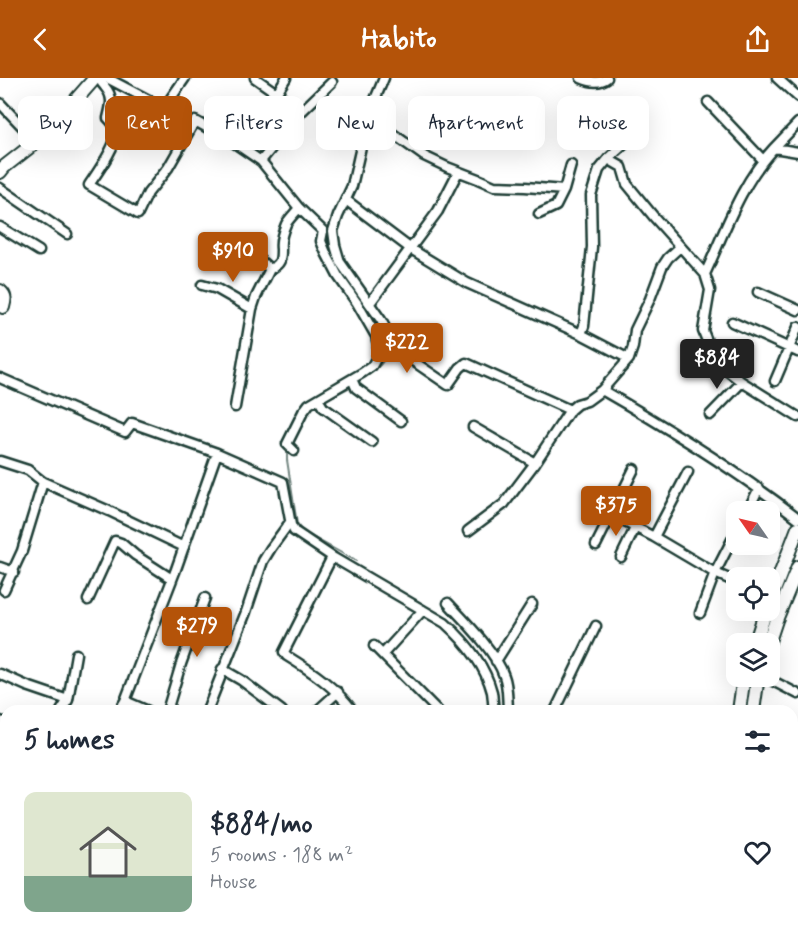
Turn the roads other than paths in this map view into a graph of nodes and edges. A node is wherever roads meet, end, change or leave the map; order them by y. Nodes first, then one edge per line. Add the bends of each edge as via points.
1 (94, 78) edge
2 (100, 78) edge
3 (107, 78) edge
4 (185, 78) edge
5 (255, 78) edge
6 (286, 78) edge
7 (384, 78) edge
8 (580, 78) edge
9 (608, 78) edge
10 (777, 78) edge
11 (332, 82) dead end
12 (277, 93) junction
13 (79, 96) edge
14 (275, 96) edge
15 (281, 96) edge
16 (376, 96) edge
17 (798, 97) edge
18 (708, 102) dead end
19 (0, 103) edge
20 (304, 109) edge
21 (18, 122) edge
22 (798, 123) edge
23 (204, 126) edge
24 (396, 136) edge
25 (774, 148) junction
26 (26, 150) edge
27 (245, 150) edge
28 (270, 150) edge
29 (360, 150) edge
30 (618, 150) edge
31 (798, 152) edge
32 (608, 159) junction
33 (763, 160) junction
34 (261, 161) junction
35 (571, 165) dead end
36 (1, 168) edge
37 (458, 172) junction
38 (0, 188) edge
39 (564, 190) junction
40 (346, 200) junction
41 (298, 208) junction
42 (539, 214) dead end
43 (0, 227) edge
44 (67, 234) dead end
45 (237, 240) dead end
46 (680, 247) junction
47 (411, 249) junction
48 (39, 251) dead end
49 (270, 269) junction
50 (705, 274) junction
51 (202, 285) dead end
52 (0, 291) edge
53 (758, 292) dead end
54 (370, 303) junction
55 (3, 307) dead end
56 (252, 309) junction
57 (798, 310) edge
58 (732, 322) dead end
59 (798, 327) edge
60 (581, 334) junction
61 (384, 343) junction
62 (789, 348) junction
63 (798, 352) edge
64 (629, 359) junction
65 (0, 378) edge
66 (352, 379) junction
67 (775, 381) dead end
68 (742, 382) junction
69 (602, 390) junction
70 (318, 399) junction
71 (235, 407) dead end
72 (570, 410) junction
73 (710, 415) dead end
74 (798, 417) edge
75 (400, 421) dead end
76 (473, 427) dead end
77 (372, 442) dead end
78 (291, 447) dead end
79 (216, 453) junction
80 (0, 461) edge
81 (535, 463) junction
82 (634, 469) dead end
83 (688, 472) dead end
84 (43, 482) junction
85 (759, 488) junction
86 (752, 501) edge
87 (611, 515) junction
88 (798, 518) edge
89 (290, 522) junction
90 (635, 528) junction
91 (798, 528) edge
92 (468, 531) dead end
93 (654, 537) junction
94 (596, 545) dead end
95 (184, 547) junction
96 (726, 552) edge
97 (332, 557) junction
98 (621, 557) dead end
99 (0, 567) edge
100 (798, 567) edge
101 (14, 572) junction
102 (780, 572) edge
103 (716, 573) junction
104 (726, 578) edge
105 (172, 579) junction
106 (4, 590) dead end
107 (205, 598) dead end
108 (88, 600) dead end
109 (448, 603) dead end
110 (532, 604) dead end
111 (423, 610) junction
112 (700, 613) dead end
113 (596, 626) dead end
114 (772, 633) edge
115 (374, 646) dead end
116 (76, 654) dead end
117 (383, 654) junction
118 (496, 661) junction
119 (222, 669) junction
120 (0, 674) edge
121 (780, 685) edge
122 (742, 687) edge
123 (756, 687) edge
124 (338, 692) junction
125 (798, 694) edge
126 (68, 700) junction
127 (125, 701) junction
128 (65, 705) edge
129 (123, 705) edge
130 (134, 705) edge
131 (169, 705) edge
132 (209, 705) edge
133 (274, 705) edge
134 (324, 705) edge
135 (348, 705) edge
136 (432, 705) edge
137 (494, 705) edge
138 (510, 705) edge
139 (558, 705) edge
140 (740, 705) edge
141 (754, 705) edge

1 - 13 main road
2 - 23 street via 110,94 108,118 116,130 109,153 89,185 138,214 195,121
3 - 4 street via 164,108
5 - 12 street
6 - 12 street
7 - 16 street
8 - 9 street via 602,82
10 - 17 street
11 - 20 street
12 - 14 street
12 - 15 street
18 - 33 street
19 - 21 street
22 - 25 street
24 - 37 street via 424,156
25 - 31 street
25 - 33 street
26 - 36 main road
27 - 34 street
28 - 34 street
29 - 40 street
30 - 32 street
32 - 46 street via 622,167 627,184
32 - 60 street via 599,171 591,195 592,247
33 - 50 street via 741,195
34 - 41 street
35 - 39 street
37 - 39 street via 494,186
37 - 47 street via 438,211
38 - 44 street
39 - 42 street via 556,206
40 - 47 street
40 - 54 street via 333,231 334,245 340,262
41 - 49 street via 286,225 280,261
41 - 61 street via 323,231 321,241 338,276
43 - 48 street
45 - 49 street
46 - 50 street
46 - 64 street via 662,267 635,330
47 - 54 street
47 - 60 street via 466,283
49 - 56 street
50 - 68 street via 710,290 703,331 713,356
51 - 56 street
52 - 55 main road via 5,299
53 - 57 street
54 - 61 street via 389,334
56 - 71 street
58 - 62 street
59 - 62 street
60 - 64 street
61 - 66 street via 372,366
61 - 72 street via 448,385 466,363
62 - 63 street
62 - 67 street
64 - 69 street
65 - 79 street via 125,432 132,423
66 - 70 street
66 - 75 street via 356,388
68 - 73 street
68 - 74 street
69 - 72 street
69 - 85 street
70 - 77 street via 323,407
70 - 78 street via 303,412
72 - 81 street
76 - 81 street
79 - 89 street via 283,482
79 - 95 street
80 - 84 street via 28,470
81 - 92 street via 504,504
82 - 87 street
83 - 93 street
84 - 95 street
84 - 101 street
85 - 86 street
85 - 88 street
87 - 90 street
87 - 94 street
89 - 97 street via 294,531
89 - 119 street via 263,561
90 - 93 street
90 - 98 street
91 - 102 main road
93 - 103 street
95 - 105 street
96 - 103 street
97 - 111 street
97 - 124 street via 284,652
99 - 101 street
100 - 114 main road
101 - 106 street
103 - 104 street
103 - 112 street
105 - 108 street via 115,541
105 - 127 street
107 - 131 street
109 - 118 street via 476,632
110 - 118 street
111 - 117 street
111 - 137 street via 457,633 470,650 482,669
113 - 139 street
115 - 117 street
116 - 126 street
117 - 136 street
118 - 138 street via 505,676
119 - 132 street
119 - 133 street
120 - 126 street
121 - 125 street
122 - 140 main road
123 - 141 main road
124 - 134 street
124 - 135 street
126 - 128 street
127 - 129 street
127 - 130 street

